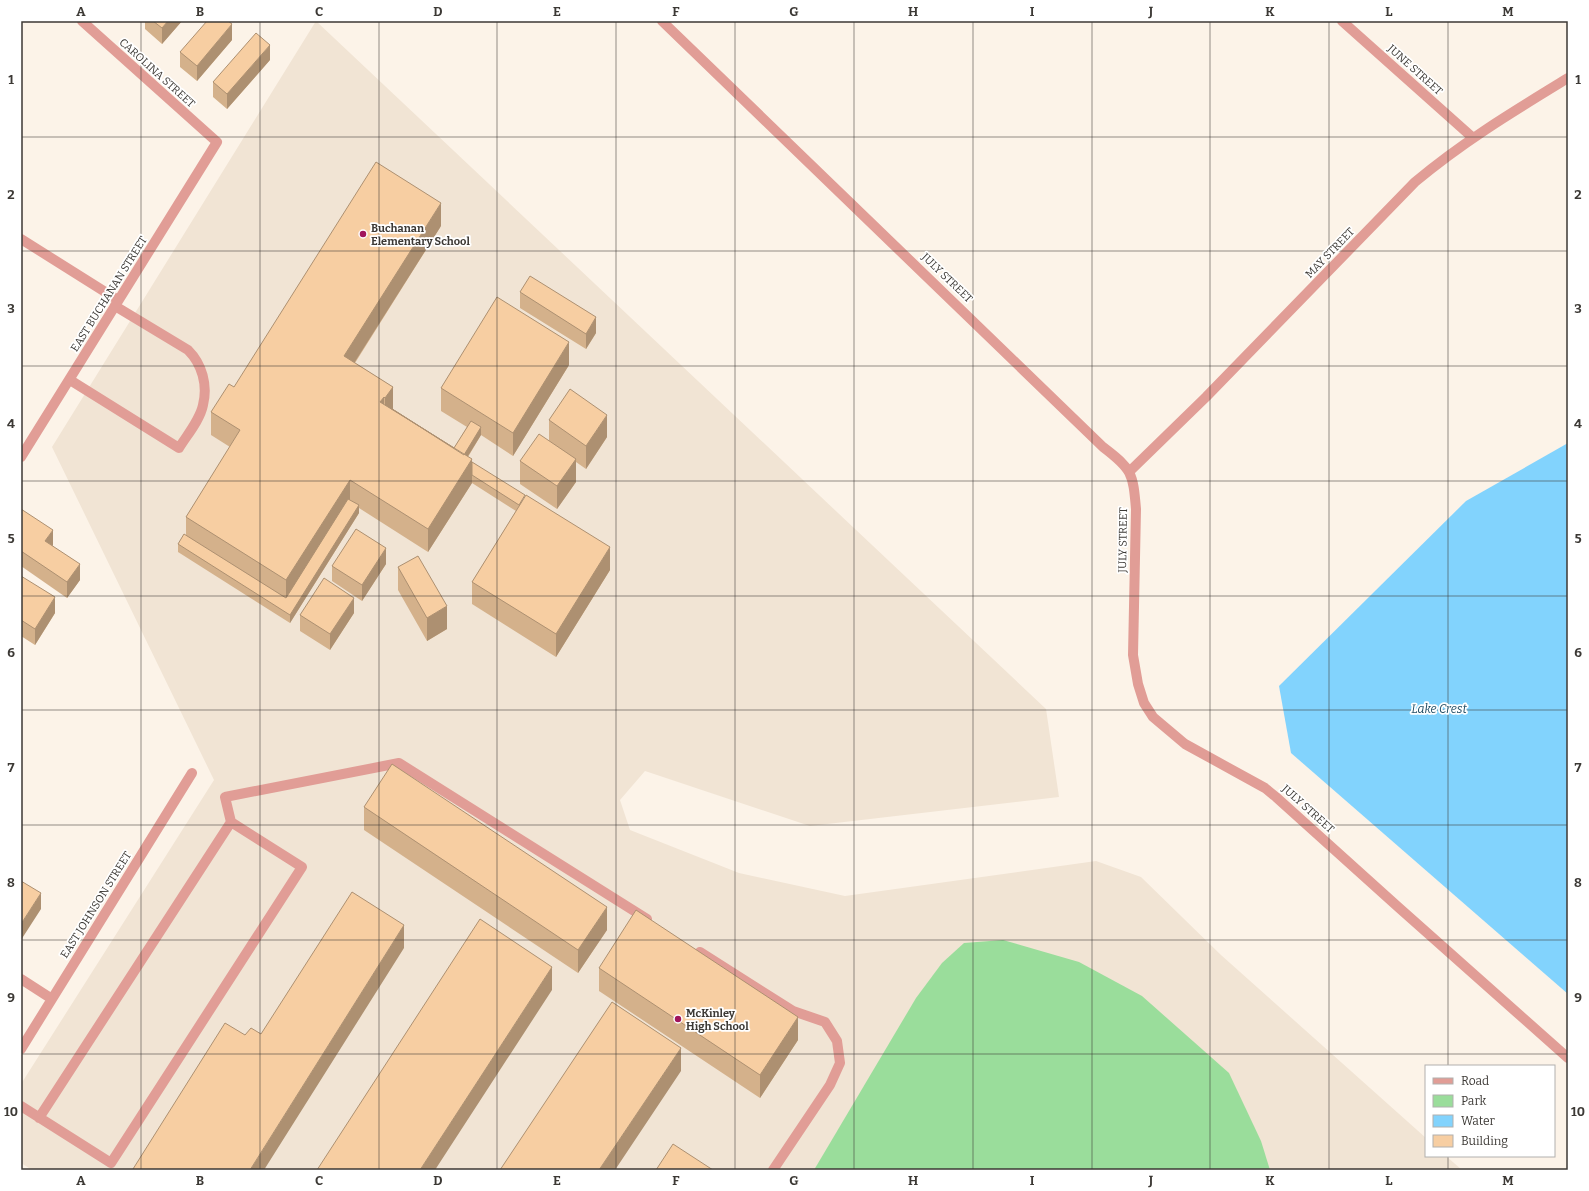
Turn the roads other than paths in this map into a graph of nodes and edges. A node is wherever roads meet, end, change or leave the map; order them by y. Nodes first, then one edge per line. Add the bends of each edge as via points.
1 (82, 21) edge
2 (662, 21) edge
3 (1342, 21) edge
4 (1568, 78) edge
5 (1472, 137) junction
6 (217, 142) joint
7 (21, 239) edge
8 (116, 303) junction
9 (70, 380) junction
10 (21, 457) edge
11 (1130, 471) junction
12 (192, 773) dead end
13 (231, 822) junction
14 (653, 923) edge
15 (693, 948) edge
16 (21, 979) edge
17 (52, 999) junction
18 (21, 1050) edge
19 (1568, 1058) edge
20 (21, 1106) edge
21 (40, 1118) junction
22 (773, 1170) edge

1 - 6 street, CAROLINA STREET
2 - 11 street, JULY STREET
3 - 5 street, JUNE STREET
4 - 5 street, MAY STREET
5 - 11 street, MAY STREET via 1441,160 1390,206 1358,242
6 - 8 street, EAST BUCHANAN STREET
7 - 8 street
8 - 9 street, EAST BUCHANAN STREET
8 - 9 street via 194,356 203,377 205,392 203,406 197,418 178,448
9 - 10 street, EAST BUCHANAN STREET
11 - 19 street, JULY STREET via 1136,509 1133,655 1144,703 1153,718 1185,744 1276,796
12 - 17 street, EAST JOHNSON STREET
13 - 14 street via 225,797 399,763
13 - 21 street
13 - 21 street via 302,867 293,881 110,1163
15 - 22 street via 793,1011 825,1022 837,1041 840,1063 830,1085
16 - 17 street
17 - 18 street, EAST JOHNSON STREET
20 - 21 street

